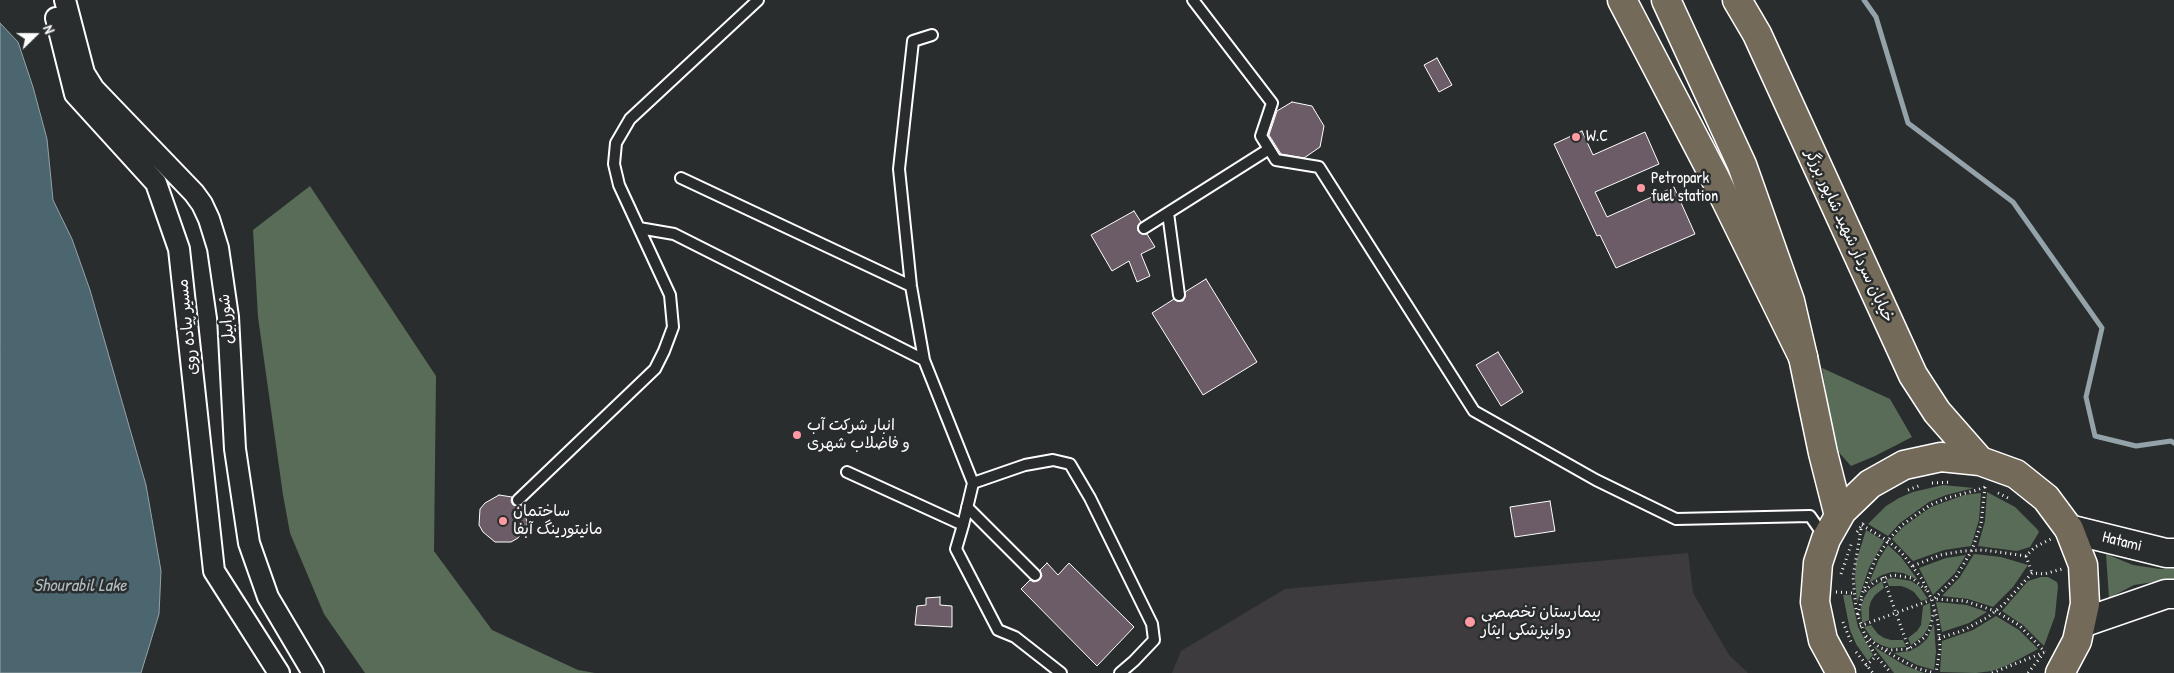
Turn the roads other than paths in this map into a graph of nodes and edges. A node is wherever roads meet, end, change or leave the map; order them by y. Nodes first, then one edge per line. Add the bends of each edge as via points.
1 (51, 0) edge
2 (65, 0) edge
3 (758, 0) edge
4 (1193, 0) edge
5 (1622, 0) edge
6 (1666, 0) edge
7 (1737, 0) edge
8 (932, 35) dead end
9 (1269, 149) junction
10 (681, 178) dead end
11 (1168, 213) junction
12 (639, 228) junction
13 (1144, 228) dead end
14 (911, 286) junction
15 (1179, 296) dead end
16 (1802, 357) junction
17 (924, 360) junction
18 (847, 472) dead end
19 (1981, 479) junction
20 (973, 482) junction
21 (518, 500) dead end
22 (967, 507) junction
23 (963, 525) junction
24 (1846, 526) junction
25 (2053, 538) junction
26 (2174, 553) edge
27 (1035, 575) dead end
28 (2174, 594) edge
29 (2082, 623) junction
30 (2051, 659) edge
31 (1857, 669) edge
32 (279, 673) edge
33 (313, 673) edge
34 (1061, 673) edge
35 (1120, 673) edge

1 - 32 street, مسیر پیاده روی via 75,94 156,183 179,249 214,571
2 - 33 street, شورابیل via 84,72 94,89 194,193 209,219 218,248 228,317 235,449 249,543 268,598
3 - 12 lane via 630,119 616,143 614,164 619,186
4 - 9 lane via 1272,103 1261,136
5 - 16 main road via 1714,176
6 - 16 main road via 1742,166 1790,301
7 - 19 main road, خیابان سردار شهید شاپور برزگر via 1757,34 1913,375
8 - 14 lane via 913,41 899,169
9 - 11 lane
9 - 24 lane via 1276,160 1319,167 1474,411 1596,480 1676,519 1810,516
10 - 14 lane
11 - 13 lane
11 - 15 lane
12 - 17 lane via 674,234
12 - 21 lane via 670,295 673,327 664,351 655,369
14 - 17 lane
16 - 24 main road via 1823,453
17 - 20 lane
18 - 23 lane
19 - 24 main road via 1941,457 1904,465 1855,496
19 - 25 main road via 1998,466 2032,485 2059,512
20 - 22 lane
20 - 35 lane via 1025,465 1053,460 1070,464 1152,624 1154,640
22 - 23 lane
22 - 27 lane
23 - 34 lane via 956,549 998,630 1015,637
24 - 31 main road via 1818,563 1815,602 1823,640
25 - 26 main road, Hatami
25 - 29 main road via 2083,565 2085,604
28 - 29 main road
29 - 30 main road via 2077,641

